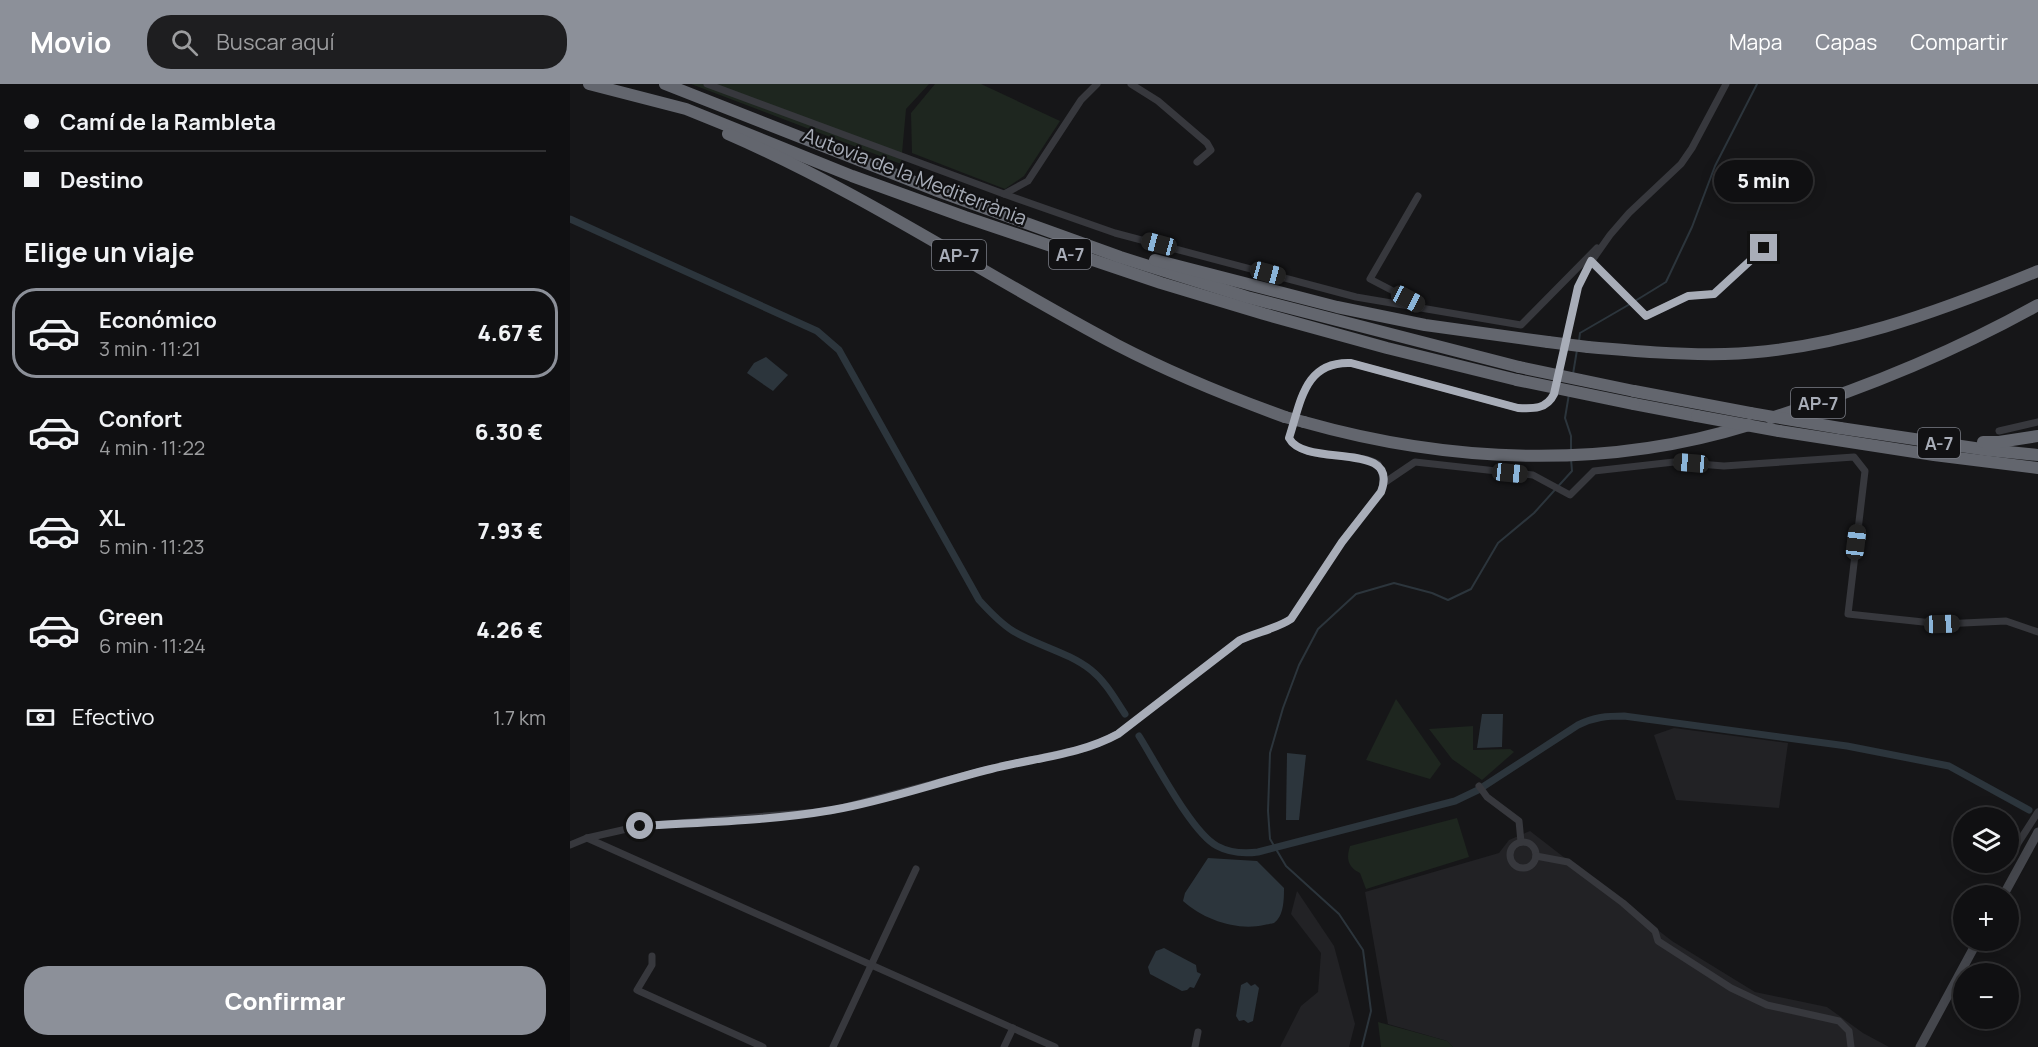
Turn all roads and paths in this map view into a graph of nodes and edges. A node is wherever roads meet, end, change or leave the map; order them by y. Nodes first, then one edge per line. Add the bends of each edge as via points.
1 (589, 84) edge
2 (665, 84) edge
3 (708, 84) edge
4 (1097, 84) edge
5 (1131, 84) edge
6 (1726, 84) edge
7 (633, 94) junction
8 (1197, 162) dead end
9 (1004, 194) junction
10 (1418, 196) dead end
11 (1050, 230) junction
12 (1610, 235) junction
13 (1764, 248) dead end
14 (1591, 261) junction
15 (2038, 271) edge
16 (2038, 305) edge
17 (1428, 309) junction
18 (1518, 373) junction
19 (2038, 422) edge
20 (1999, 431) dead end
21 (2038, 436) edge
22 (1909, 438) junction
23 (2038, 455) edge
24 (2018, 467) junction
25 (2038, 468) edge
26 (2038, 473) edge
27 (1384, 483) junction
28 (2038, 632) edge
29 (1481, 789) dead end
30 (2038, 812) edge
31 (2038, 832) edge
32 (587, 838) junction
33 (1521, 842) junction
34 (2019, 842) edge
35 (570, 844) edge
36 (1536, 856) junction
37 (916, 870) dead end
38 (2009, 885) edge
39 (1972, 951) edge
40 (652, 956) dead end
41 (872, 966) junction
42 (1013, 1028) junction
43 (1198, 1032) dead end
44 (763, 1047) edge
45 (833, 1047) edge
46 (1004, 1047) edge
47 (1055, 1047) edge
48 (1195, 1047) edge
49 (1851, 1047) edge
50 (1920, 1047) edge

1 - 7 highway, Autovia de la Mediterrània / A-7
2 - 11 highway, Autovia de la Mediterrània / A-7 via 935,190
3 - 9 street
4 - 9 street via 1081,100 1028,181
5 - 8 street via 1207,142 1211,150
6 - 12 street via 1680,164
7 - 16 highway, AP-7, bridge via 808,171 1143,358 1285,417 1383,442 1443,451 1554,456 1680,443 1830,399 1932,357
7 - 18 highway, Autovia de la Mediterrània / A-7 via 686,109 944,210 1130,273 1387,348
9 - 17 street via 1126,236 1356,297
10 - 17 street via 1370,279
11 - 15 highway, bridge via 1250,286 1425,325 1647,352 1726,354 1818,344 1928,314
11 - 18 highway, Autovia de la Mediterrània / A-7 via 1120,257 1247,297
12 - 14 street
12 - 17 street via 1521,325
13 - 14 street via 1714,294 1688,296 1646,316
14 - 27 street via 1578,287 1554,394 1544,405 1518,408 1351,363 1323,367 1312,377 1289,438 1291,442 1310,451 1378,464
18 - 22 highway, Autovia de la Mediterrània / A-7, bridge
18 - 24 highway, Autovia de la Mediterrània / A-7, bridge via 1634,404 1697,416
19 - 20 street
21 - 22 highway via 1999,442 1924,435
22 - 23 highway, Autovia de la Mediterrània / A-7
24 - 25 highway, Autovia de la Mediterrània / A-7
24 - 26 highway
27 - 28 street via 1415,462 1533,475 1570,495 1594,471 1674,462 1724,466 1854,457 1865,471 1848,614 1942,624 2007,621
27 - 32 street via 1291,619 1240,640 1107,741 830,811 640,826
29 - 33 street via 1519,821
30 - 34 street
31 - 38 street
32 - 35 street
32 - 41 street
33 - 36 street via 1530,844
33 - 36 street via 1510,853 1514,865 1528,868
36 - 49 street via 1568,862 1623,903 1655,931 1659,941 1731,988 1767,1005 1839,1021 1849,1031
37 - 41 street
39 - 50 street
40 - 44 street via 652,965 638,990
41 - 42 street
41 - 45 street
42 - 46 street
42 - 47 street
43 - 48 street

